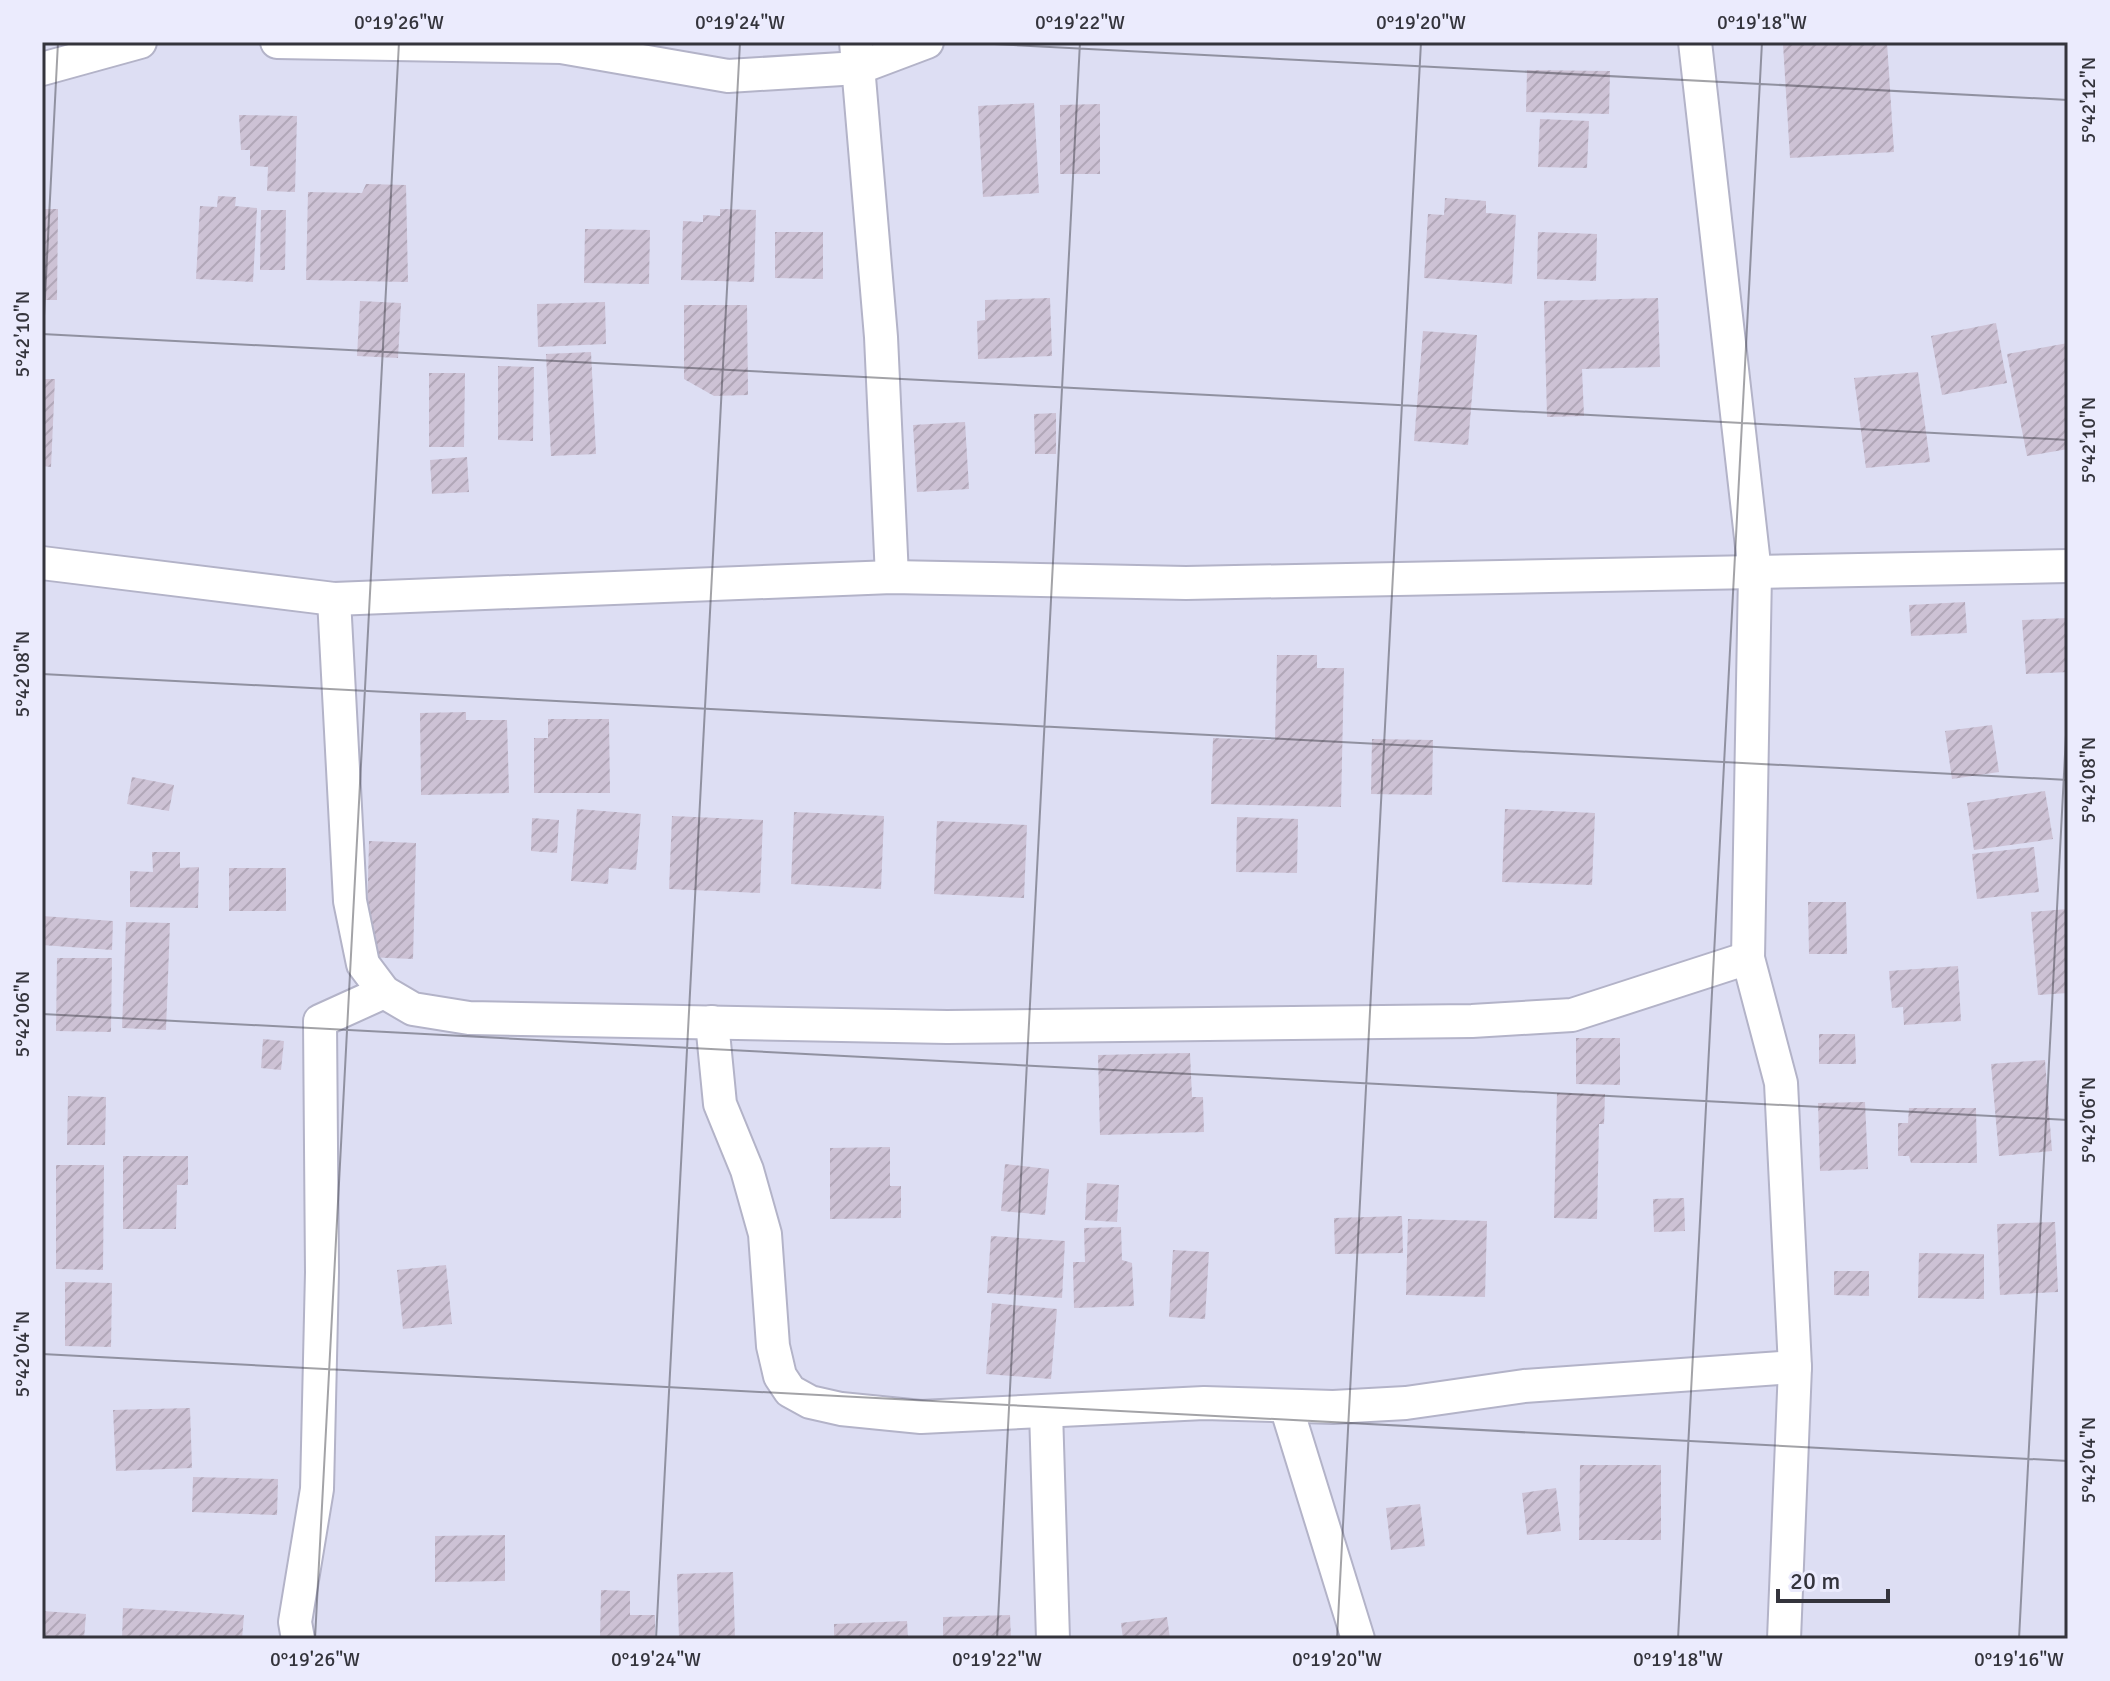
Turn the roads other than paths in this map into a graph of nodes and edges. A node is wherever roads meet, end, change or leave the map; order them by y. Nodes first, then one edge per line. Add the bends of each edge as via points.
1 (140, 42) edge
2 (277, 42) edge
3 (927, 42) edge
4 (1695, 42) edge
5 (857, 55) edge
6 (42, 69) edge
7 (42, 563) edge
8 (2068, 566) edge
9 (1755, 573) junction
10 (892, 577) junction
11 (334, 599) junction
12 (1748, 958) junction
13 (384, 992) junction
14 (712, 1022) junction
15 (1795, 1367) junction
16 (1286, 1406) junction
17 (1046, 1411) junction
18 (298, 1639) edge
19 (1053, 1639) edge
20 (1358, 1639) edge
21 (1784, 1639) edge

1 - 6 street
2 - 5 street via 561,47 728,76
3 - 5 street
4 - 9 street
5 - 10 street via 881,337
7 - 11 street
8 - 9 street
9 - 10 street via 1186,583
9 - 12 street
10 - 11 street
11 - 13 street via 350,901 363,964
12 - 14 street via 1572,1015 1472,1021 947,1027
12 - 15 street via 1781,1083
13 - 14 street via 413,1009 469,1018
13 - 18 street via 320,1021 317,1489 295,1622
14 - 17 street via 720,1104 765,1234 773,1346 780,1376 790,1391 841,1409 921,1417
15 - 16 street via 1524,1386 1406,1403
15 - 21 street
16 - 17 street via 1204,1403
16 - 20 street
17 - 19 street

